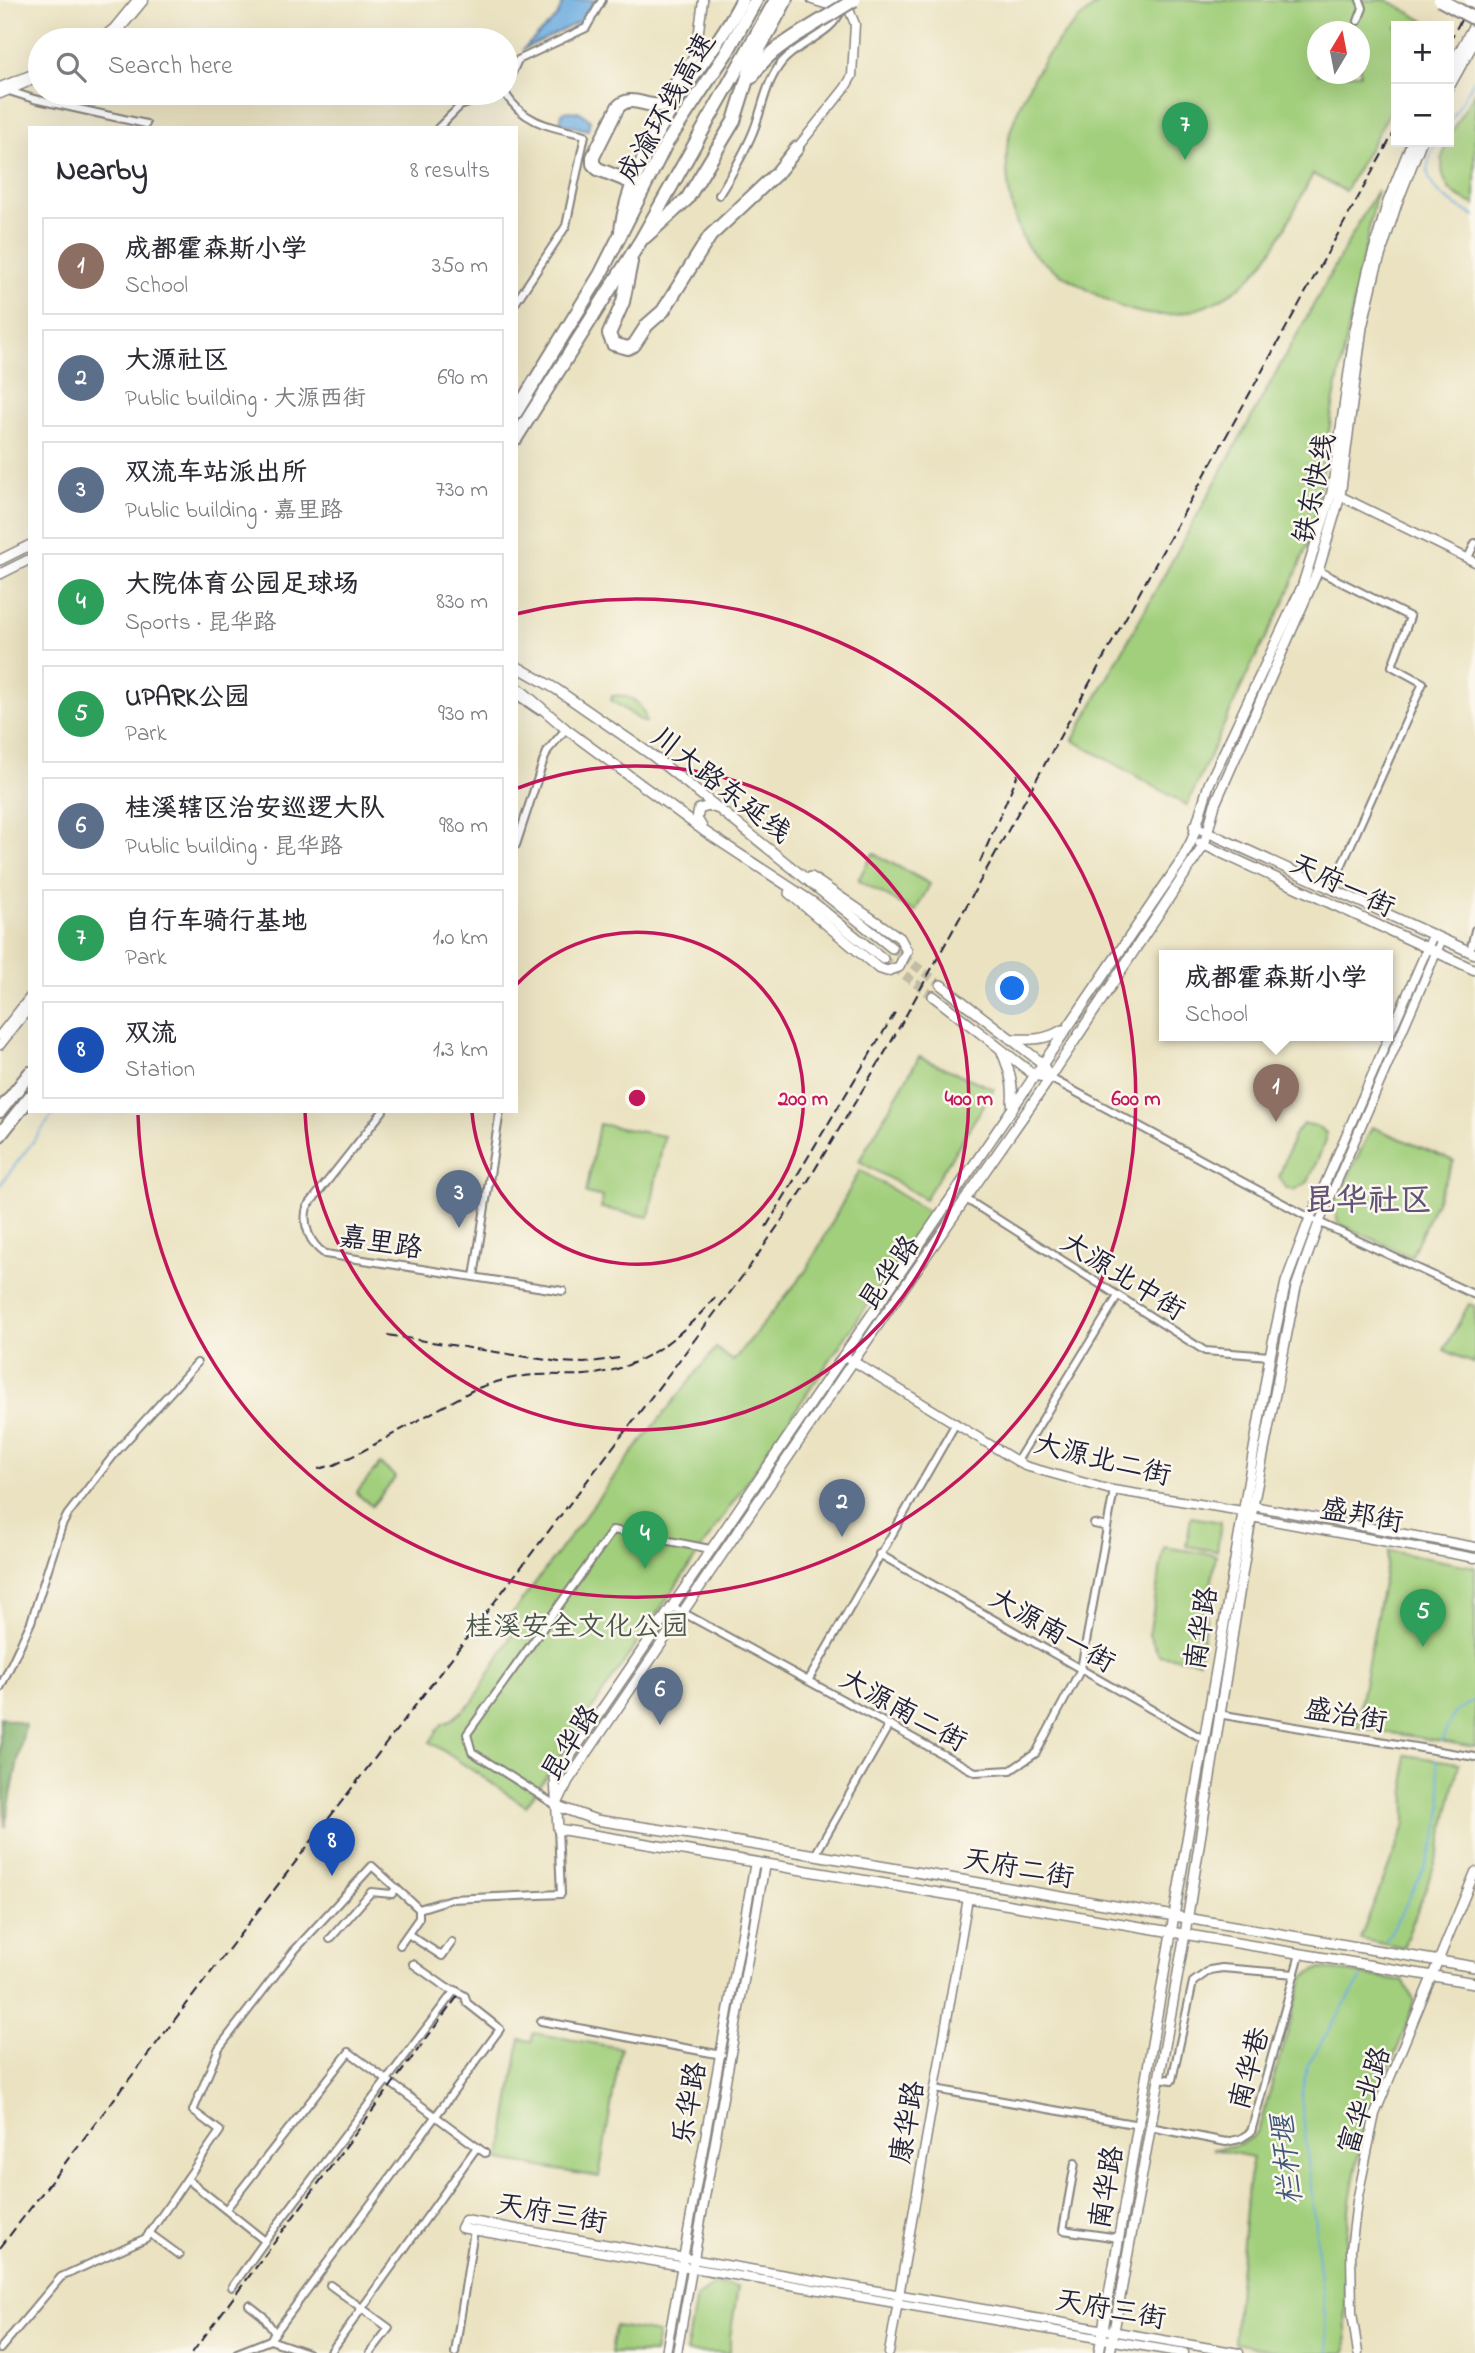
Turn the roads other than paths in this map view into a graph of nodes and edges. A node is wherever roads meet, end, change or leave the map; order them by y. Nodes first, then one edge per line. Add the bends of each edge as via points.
1 (137, 0) edge
2 (144, 0) edge
3 (602, 0) edge
4 (703, 0) edge
5 (756, 0) edge
6 (776, 0) edge
7 (786, 0) edge
8 (812, 0) edge
9 (846, 0) edge
10 (854, 0) edge
11 (1360, 0) edge
12 (1440, 0) edge
13 (741, 3) edge
14 (1358, 21) dead end
15 (1475, 21) edge
16 (114, 28) edge
17 (121, 28) edge
18 (1475, 40) edge
19 (518, 60) edge
20 (1454, 61) edge
21 (28, 77) edge
22 (680, 78) joint
23 (28, 81) edge
24 (1451, 84) edge
25 (2, 90) edge
26 (742, 96) junction
27 (28, 97) edge
28 (61, 105) edge
29 (463, 105) edge
30 (512, 105) edge
31 (146, 124) dead end
32 (440, 126) edge
33 (1410, 147) edge
34 (1419, 147) edge
35 (797, 148) joint
36 (633, 183) junction
37 (719, 195) dead end
38 (641, 240) junction
39 (619, 241) junction
40 (632, 254) junction
41 (518, 299) edge
42 (518, 409) edge
43 (518, 435) edge
44 (1336, 494) junction
45 (1475, 543) edge
46 (28, 546) edge
47 (0, 560) edge
48 (28, 560) edge
49 (1471, 560) edge
50 (1313, 568) junction
51 (0, 574) edge
52 (518, 667) edge
53 (518, 688) edge
54 (518, 696) edge
55 (566, 729) junction
56 (718, 809) junction
57 (1194, 826) junction
58 (704, 831) junction
59 (1208, 832) junction
60 (518, 839) edge
61 (1192, 840) junction
62 (1204, 845) junction
63 (775, 854) junction
64 (764, 871) junction
65 (1332, 887) junction
66 (1475, 930) edge
67 (1433, 935) junction
68 (1443, 939) junction
69 (892, 947) tunnel mouth
70 (1432, 951) junction
71 (1472, 953) edge
72 (883, 959) tunnel mouth
73 (1475, 970) edge
74 (941, 985) tunnel mouth
75 (933, 996) tunnel mouth
76 (28, 1000) edge
77 (28, 1010) edge
78 (1065, 1029) junction
79 (0, 1035) edge
80 (1010, 1038) junction
81 (1393, 1040) edge
82 (1393, 1041) edge
83 (0, 1045) edge
84 (1002, 1051) junction
85 (1042, 1063) junction
86 (1034, 1075) junction
87 (28, 1076) edge
88 (1050, 1078) junction
89 (28, 1100) edge
90 (1012, 1107) junction
91 (0, 1111) edge
92 (381, 1113) edge
93 (499, 1113) edge
94 (0, 1135) edge
95 (966, 1199) junction
96 (1314, 1220) junction
97 (474, 1277) junction
98 (564, 1291) dead end
99 (1475, 1295) edge
100 (1118, 1296) junction
101 (843, 1354) junction
102 (1270, 1356) junction
103 (854, 1362) junction
104 (197, 1363) dead end
105 (956, 1423) junction
106 (1017, 1461) junction
107 (1114, 1490) junction
108 (1253, 1506) junction
109 (1242, 1511) junction
110 (1251, 1517) junction
111 (1094, 1524) dead end
112 (1107, 1527) junction
113 (1475, 1547) edge
114 (710, 1549) junction
115 (879, 1554) junction
116 (1475, 1558) edge
117 (671, 1606) junction
118 (681, 1613) junction
119 (1081, 1669) junction
120 (808, 1681) junction
121 (0, 1688) edge
122 (1214, 1713) junction
123 (889, 1725) junction
124 (1205, 1740) junction
125 (1475, 1757) edge
126 (557, 1806) junction
127 (558, 1829) junction
128 (815, 1855) junction
129 (760, 1863) junction
130 (1475, 1872) edge
131 (396, 1888) junction
132 (968, 1898) junction
133 (419, 1909) junction
134 (1174, 1916) junction
135 (1188, 1919) junction
136 (1171, 1932) junction
137 (408, 1934) junction
138 (1185, 1934) junction
139 (330, 1939) dead end
140 (453, 1942) dead end
141 (400, 1945) dead end
142 (1300, 1954) junction
143 (1438, 1961) junction
144 (413, 1965) dead end
145 (1475, 1967) edge
146 (1295, 1974) junction
147 (1432, 1976) junction
148 (1475, 1983) edge
149 (455, 1990) junction
150 (541, 2021) dead end
151 (725, 2055) junction
152 (1160, 2078) junction
153 (386, 2081) junction
154 (935, 2089) junction
155 (436, 2115) junction
156 (1139, 2125) junction
157 (1150, 2127) junction
158 (477, 2147) junction
159 (485, 2153) dead end
160 (1075, 2163) dead end
161 (187, 2179) junction
162 (226, 2209) junction
163 (474, 2230) junction
164 (149, 2234) junction
165 (1119, 2238) junction
166 (265, 2241) junction
167 (179, 2255) dead end
168 (687, 2263) junction
169 (330, 2285) dead end
170 (232, 2287) dead end
171 (899, 2299) junction
172 (249, 2305) dead end
173 (362, 2308) junction
174 (275, 2333) junction
175 (1102, 2334) junction
176 (1113, 2336) junction
177 (270, 2340) junction
178 (0, 2349) edge
179 (237, 2353) edge
180 (308, 2353) edge
181 (330, 2353) edge
182 (370, 2353) edge
183 (455, 2353) edge
184 (667, 2353) edge
185 (677, 2353) edge
186 (889, 2353) edge
187 (1099, 2353) edge
188 (1110, 2353) edge
189 (1184, 2353) edge
190 (1239, 2353) edge
191 (1358, 2353) edge

1 - 16 street
2 - 17 street
3 - 19 street via 586,28
4 - 22 street via 696,53
5 - 39 highway, 成渝环线高速 via 666,145
6 - 38 highway
7 - 26 highway via 753,60
8 - 9 street via 825,4
9 - 35 street via 855,24 852,76
9 - 37 street via 832,26 792,51 781,64 766,89 739,162
10 - 26 highway, bridge via 763,61
11 - 14 street via 1363,8
12 - 15 highway, bridge
13 - 36 highway via 687,86
15 - 20 main road
18 - 24 main road
21 - 25 street
22 - 36 highway via 661,105 623,101 593,156 598,169
23 - 25 street
25 - 27 street
26 - 38 highway via 734,121 687,199
28 - 31 street
29 - 32 street
30 - 41 street via 534,122 585,135 566,226
33 - 44 main road, 铁东快线 via 1388,202 1355,330
34 - 44 main road, 铁东快线 via 1393,214 1362,327
35 - 40 highway via 710,236 663,311 628,348 613,344 609,334 622,302
36 - 39 highway via 624,204
38 - 40 highway
39 - 42 highway, 成渝环线高速
40 - 43 highway
44 - 49 street
44 - 50 main road, 铁东快线
45 - 49 street
46 - 47 main road
48 - 51 main road
50 - 57 main road, 铁东快线 via 1209,784
50 - 59 main road, 铁东快线
50 - 65 street via 1410,617 1392,666 1423,682
52 - 56 main road, 川大路东延线 via 653,756
53 - 55 main road, 川大路东延线
54 - 55 street
55 - 58 main road, 川大路东延线
55 - 60 street via 543,761
56 - 58 main road via 699,809 697,819
56 - 63 main road, 川大路东延线
57 - 59 main road, 天府一街
57 - 61 main road, 昆华路
58 - 64 main road, 川大路东延线
59 - 62 main road, 昆华路
59 - 65 main road, 天府一街
61 - 62 main road, 天府一街
61 - 78 main road, 昆华路
62 - 70 main road, 天府一街
62 - 88 main road, 昆华路
63 - 64 main road via 900,937 907,951 903,962 894,969 878,968
63 - 69 main road, 川大路东延线
64 - 72 main road, 川大路东延线 via 814,903
65 - 67 main road, 天府一街
66 - 71 street
67 - 68 main road, 天府一街
67 - 70 street
68 - 70 street
68 - 71 main road, 天府一街
70 - 73 main road, 天府一街
70 - 81 street
74 - 80 main road
75 - 84 main road
76 - 79 street
77 - 83 street
78 - 80 main road via 1050,1037
78 - 85 main road, 昆华路
80 - 85 main road
82 - 96 street
84 - 86 main road
84 - 90 main road via 1014,1093
85 - 86 main road, 昆华路
85 - 88 main road
86 - 88 main road
86 - 90 main road, 昆华路
87 - 91 highway
88 - 95 main road, 昆华路
88 - 96 street
89 - 94 highway
90 - 101 main road, 昆华路
92 - 97 street, 嘉里路 via 309,1204 305,1215 309,1237 325,1254
93 - 97 street
95 - 100 street, 大源北中街
95 - 103 main road, 昆华路
96 - 99 street
96 - 102 main road, 南华路 via 1286,1282
96 - 108 main road, 南华路 via 1296,1287
97 - 98 street, 嘉里路
100 - 102 street, 大源北中街 via 1205,1351
100 - 106 street
101 - 103 street, 大源北二街
101 - 114 main road, 昆华路
102 - 109 main road, 南华路
103 - 105 street, 大源北二街
103 - 118 main road, 昆华路
104 - 121 street via 117,1451 68,1514 31,1622
105 - 106 street, 大源北二街
105 - 115 street
106 - 107 street, 大源北二街
107 - 109 street, 大源北二街
107 - 112 street, 大源南二街
108 - 109 street
108 - 110 main road, 南华路
108 - 113 street, 盛邦街
109 - 110 street, 盛邦街
109 - 122 main road, 南华路
110 - 116 street, 盛邦街
110 - 122 main road, 南华路
111 - 112 street
112 - 119 street, 大源南二街
114 - 117 main road, 昆华路
114 - 126 street via 613,1530 467,1734 472,1752
115 - 119 street, 大源南一街
115 - 120 street
117 - 118 street, 大源南二街
117 - 126 main road, 昆华路 via 555,1777
118 - 120 street, 大源南二街
118 - 126 main road, 昆华路 via 568,1781
119 - 123 street, 大源南二街 via 1036,1753 1012,1770 975,1772
119 - 124 street, 大源南一街
120 - 123 street, 大源南二街
122 - 124 main road, 南华路
122 - 125 street, 盛治街
122 - 135 main road, 南华路
123 - 128 street
124 - 134 main road, 南华路
126 - 127 main road
126 - 128 main road, 天府二街 via 596,1820
127 - 129 main road, 天府二街
127 - 133 street via 561,1894 451,1899
128 - 134 main road, 天府二街
129 - 132 main road, 天府二街
129 - 151 street, 乐华路
130 - 143 street, 富华北路
131 - 133 street
131 - 139 street via 392,1894 371,1892
131 - 161 street via 372,1867 293,1952 219,2048 194,2111 220,2131
132 - 136 main road, 天府二街
132 - 154 street, 康华路
133 - 137 street via 419,1918
134 - 135 main road, 天府二街
134 - 136 main road, 南华路
135 - 138 main road, 南华路
135 - 143 main road, 天府二街
136 - 138 main road, 天府二街
136 - 156 main road, 南华路
137 - 140 street via 442,1956
137 - 141 street
138 - 142 main road, 天府二街
138 - 152 main road, 南华路
142 - 146 street, 南华巷
142 - 147 main road, 天府二街
143 - 145 main road, 天府二街
143 - 147 street, 富华北路
144 - 149 street
146 - 152 street via 1222,1968 1193,1982 1172,2080
146 - 157 street, 南华巷 via 1251,2132 1226,2142
147 - 148 main road, 天府二街
147 - 191 street, 富华北路 via 1375,2114 1357,2201 1351,2289
149 - 153 street
149 - 155 street via 500,2029
150 - 151 street
151 - 168 street, 乐华路
152 - 157 main road, 南华路
153 - 155 street
153 - 162 street via 349,2052
153 - 166 street
154 - 156 street
154 - 171 street, 康华路
155 - 158 street
155 - 174 street
156 - 165 main road, 南华路
157 - 176 main road, 南华路
158 - 159 street
158 - 173 street
160 - 165 street via 1063,2230
161 - 162 street
161 - 164 street
162 - 166 street
163 - 168 street, 天府三街
163 - 168 street, 天府三街 via 461,2228 465,2220
163 - 183 street
164 - 167 street
164 - 178 street via 61,2277
165 - 175 main road, 南华路
166 - 170 street
168 - 171 street, 天府三街
168 - 184 street, 乐华路
168 - 185 street, 乐华路
169 - 173 street
171 - 175 street, 天府三街
171 - 186 street, 康华路
172 - 174 street
173 - 181 street
173 - 182 street via 389,2328
174 - 177 street
175 - 176 street, 天府三街
175 - 187 main road, 南华路
176 - 188 main road, 南华路
176 - 189 street, 天府三街
176 - 190 street, 天府三街
177 - 179 street
177 - 180 street

